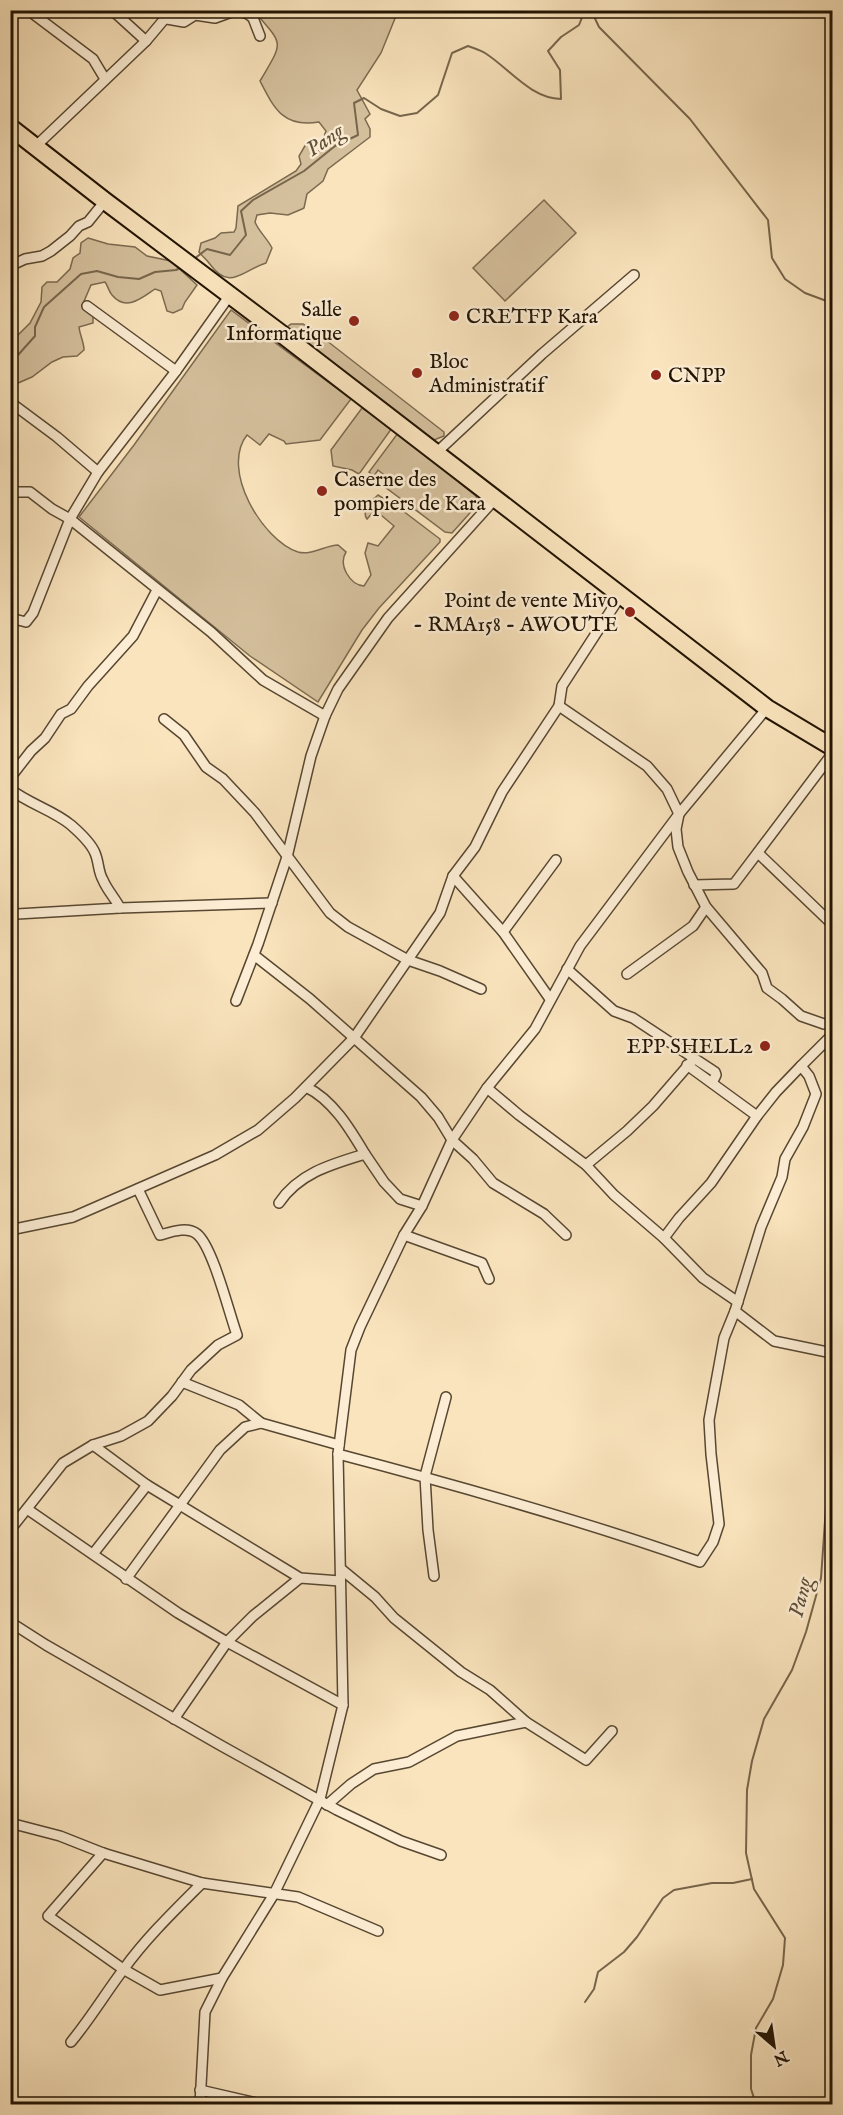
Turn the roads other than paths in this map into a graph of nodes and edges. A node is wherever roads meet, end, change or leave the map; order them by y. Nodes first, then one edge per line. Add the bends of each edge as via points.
1 (28, 10) edge
2 (112, 10) edge
3 (170, 15) edge
4 (260, 36) dead end
5 (146, 41) junction
6 (105, 79) junction
7 (10, 126) edge
8 (36, 146) junction
9 (105, 201) junction
10 (10, 266) edge
11 (634, 275) dead end
12 (230, 295) junction
13 (87, 306) dead end
14 (176, 371) junction
15 (10, 402) edge
16 (436, 453) junction
17 (98, 472) junction
18 (11, 494) edge
19 (495, 499) junction
20 (70, 519) junction
21 (157, 590) junction
22 (621, 595) junction
23 (10, 618) edge
24 (559, 706) junction
25 (767, 708) junction
26 (325, 716) junction
27 (164, 719) dead end
28 (832, 747) edge
29 (832, 754) edge
30 (10, 778) edge
31 (10, 789) edge
32 (679, 814) junction
33 (758, 853) junction
34 (287, 857) junction
35 (556, 860) dead end
36 (453, 876) junction
37 (694, 885) junction
38 (272, 903) junction
39 (706, 907) junction
40 (120, 908) junction
41 (10, 917) edge
42 (832, 924) edge
43 (503, 932) junction
44 (254, 955) junction
45 (408, 960) junction
46 (567, 969) junction
47 (627, 974) dead end
48 (481, 989) dead end
49 (550, 999) junction
50 (236, 1001) dead end
51 (832, 1024) edge
52 (832, 1035) edge
53 (354, 1038) junction
54 (690, 1062) junction
55 (801, 1066) junction
56 (306, 1087) junction
57 (487, 1088) junction
58 (758, 1116) junction
59 (452, 1140) junction
60 (365, 1154) junction
61 (586, 1165) junction
62 (138, 1189) junction
63 (279, 1203) dead end
64 (422, 1206) junction
65 (10, 1230) edge
66 (404, 1235) junction
67 (566, 1235) dead end
68 (664, 1238) junction
69 (489, 1279) dead end
70 (737, 1307) junction
71 (832, 1353) edge
72 (182, 1382) junction
73 (446, 1397) dead end
74 (261, 1423) junction
75 (93, 1445) junction
76 (339, 1449) junction
77 (425, 1476) junction
78 (147, 1485) junction
79 (179, 1504) junction
80 (27, 1509) junction
81 (10, 1530) edge
82 (93, 1554) junction
83 (341, 1569) junction
84 (434, 1576) dead end
85 (300, 1578) junction
86 (126, 1579) junction
87 (340, 1581) junction
88 (10, 1622) edge
89 (227, 1642) junction
90 (342, 1705) junction
91 (174, 1719) junction
92 (526, 1722) junction
93 (612, 1731) dead end
94 (323, 1802) junction
95 (10, 1823) edge
96 (103, 1853) junction
97 (441, 1855) dead end
98 (202, 1883) junction
99 (274, 1894) junction
100 (378, 1932) dead end
101 (123, 1969) junction
102 (222, 1978) junction
103 (71, 2042) dead end
104 (201, 2090) junction
105 (200, 2104) edge
106 (261, 2104) edge

1 - 6 street via 93,59
2 - 5 street
3 - 4 street via 183,22 195,15 215,18 237,10 253,18
3 - 5 street
5 - 6 street
6 - 8 street
7 - 8 highway
8 - 9 highway
9 - 10 street via 87,222 51,251
9 - 12 highway
11 - 16 street
12 - 14 street
12 - 16 highway
13 - 14 street
14 - 17 street
15 - 17 street
16 - 19 highway
17 - 20 street
18 - 20 street via 30,492
19 - 22 highway
19 - 26 street via 388,618 338,689
20 - 21 street
20 - 23 street via 33,613 26,622
21 - 26 street via 263,680
21 - 30 street via 133,636 71,710 61,714
22 - 24 street via 562,686
22 - 25 highway
24 - 32 street via 647,766 667,789
24 - 36 street via 502,792 475,847
25 - 28 highway
25 - 32 street
26 - 34 street via 311,756
27 - 34 street via 184,735 206,767 255,813
29 - 33 street
31 - 40 street via 70,824 88,843 95,852 104,883
32 - 37 street via 678,847
32 - 46 street
33 - 37 street via 734,884
33 - 42 street
34 - 38 street
34 - 45 street via 330,913
35 - 43 street
36 - 43 street
36 - 45 street via 440,913
37 - 39 street
38 - 40 street
38 - 44 street
39 - 47 street via 693,926
39 - 51 street via 762,973 767,988 801,1016
40 - 41 street
43 - 49 street
44 - 50 street
44 - 53 street
45 - 48 street
45 - 53 street
46 - 49 street
46 - 54 street via 614,1011 633,1018
49 - 57 street via 535,1029
52 - 55 street
53 - 56 street
53 - 59 street via 421,1097
54 - 58 street via 715,1072 712,1083
54 - 61 street via 653,1106
55 - 58 street
55 - 70 street via 816,1094 785,1159
56 - 60 street via 330,1105
56 - 62 street via 258,1130 215,1155
57 - 59 street
57 - 61 street
58 - 68 street via 711,1183
59 - 64 street
59 - 67 street via 494,1184 544,1214
60 - 63 street via 304,1177
60 - 64 street via 400,1199
61 - 68 street
62 - 65 street via 73,1217
62 - 72 street via 160,1235 185,1230 196,1233 208,1250 237,1335 218,1345
64 - 66 street
66 - 69 street via 482,1263
66 - 76 street via 351,1350
68 - 70 street
70 - 71 street via 774,1341
70 - 77 street via 724,1338 710,1420 719,1524 700,1562 624,1535
72 - 74 street via 239,1405
72 - 75 street via 148,1421 122,1436
73 - 77 street
74 - 76 street
74 - 79 street via 245,1427 220,1450
75 - 78 street
75 - 80 street via 63,1463
76 - 77 street
76 - 83 street
77 - 84 street
78 - 79 street
78 - 82 street
79 - 85 street
79 - 86 street
80 - 81 street
80 - 82 street
82 - 86 street
83 - 87 street
83 - 92 street via 394,1618
85 - 87 street
85 - 89 street
86 - 89 street
87 - 90 street
88 - 91 street
89 - 90 street
89 - 91 street
90 - 94 street
91 - 94 street
92 - 93 street via 586,1760
92 - 94 street via 457,1736 409,1762 374,1768
94 - 97 street via 401,1842
94 - 99 street
95 - 96 street
96 - 98 street
96 - 101 street via 48,1916
98 - 99 street
98 - 101 street
99 - 100 street via 298,1897
99 - 102 street
101 - 102 street via 160,1990
101 - 103 street
102 - 104 street via 205,2012
104 - 105 street
104 - 106 street

